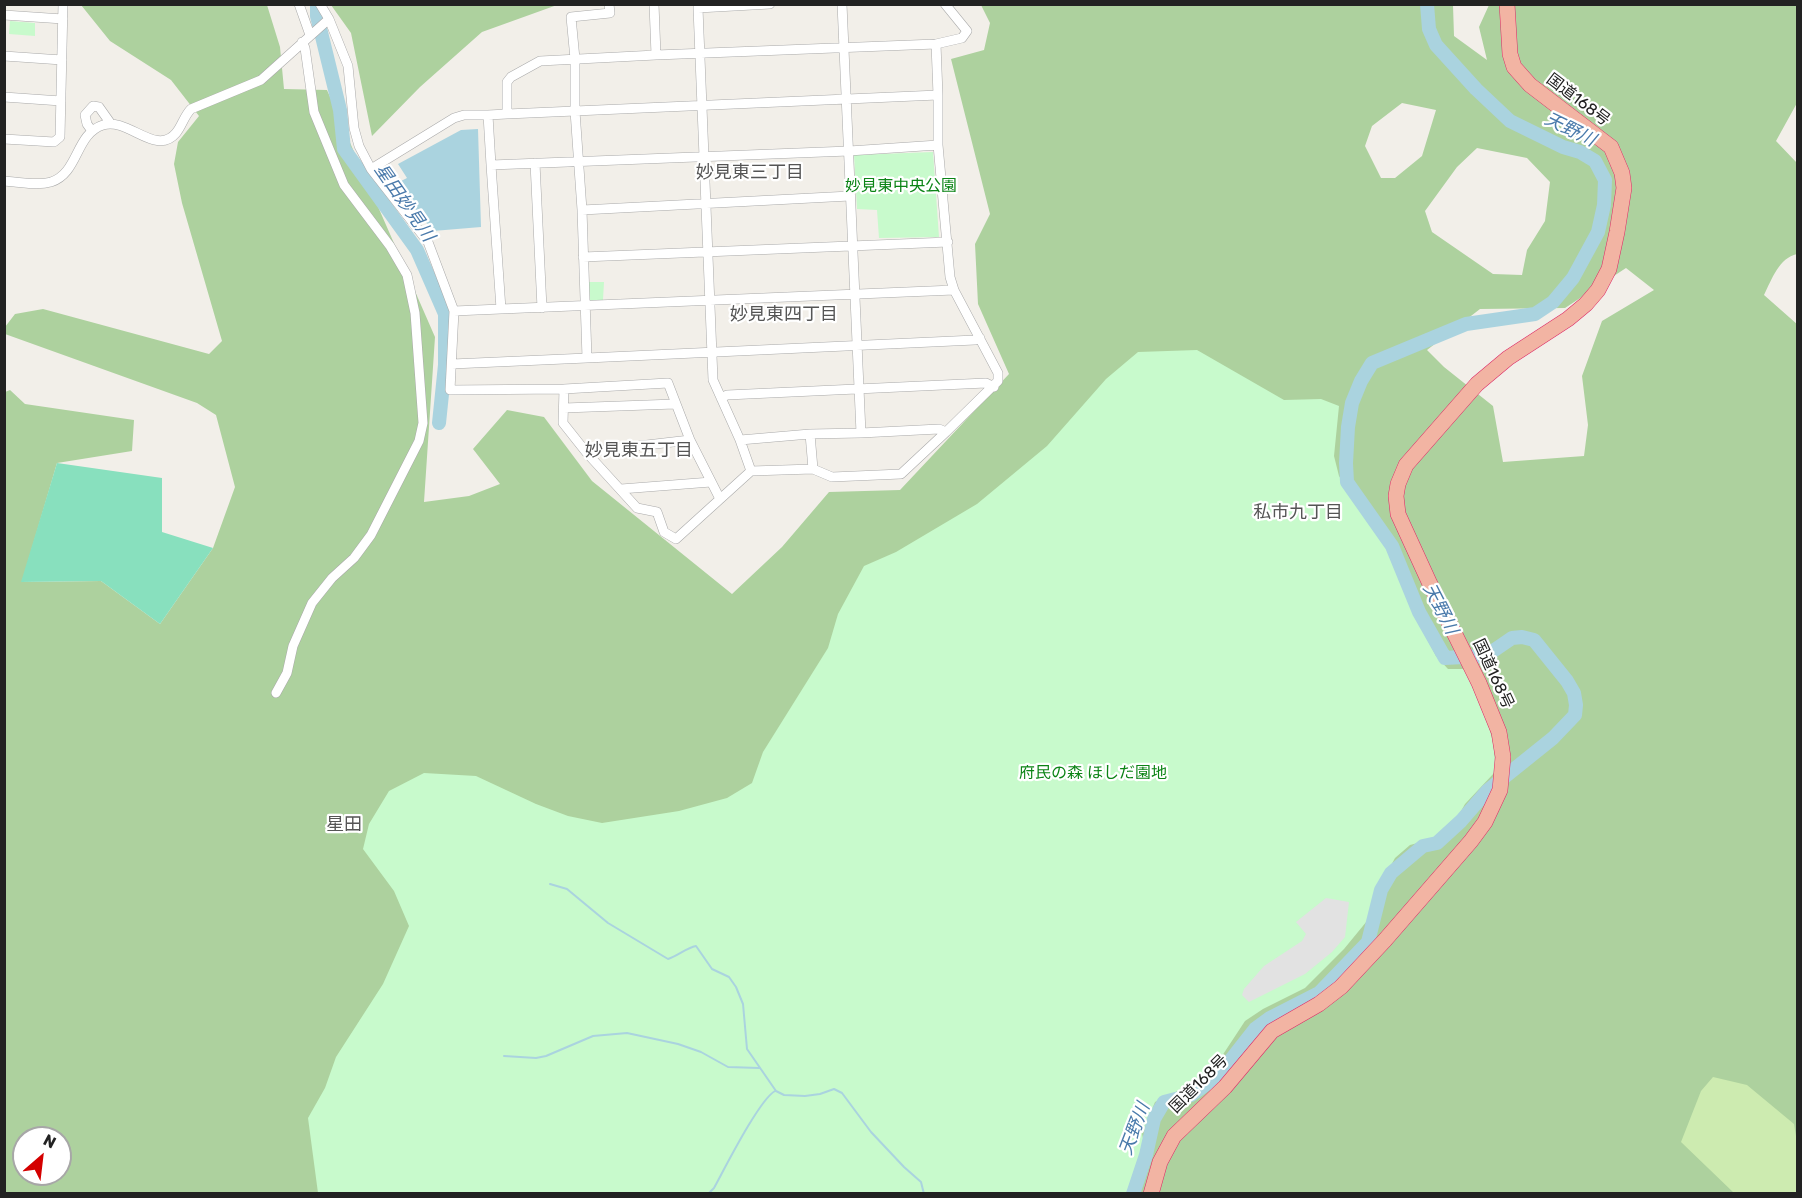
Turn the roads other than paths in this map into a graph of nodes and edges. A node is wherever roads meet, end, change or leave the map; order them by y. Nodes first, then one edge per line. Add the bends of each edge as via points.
1 (63, 4) edge
2 (299, 4) edge
3 (609, 4) edge
4 (654, 4) edge
5 (770, 4) edge
6 (842, 4) edge
7 (945, 4) edge
8 (1507, 4) edge
9 (320, 5) edge
10 (698, 6) edge
11 (4, 15) edge
12 (63, 19) junction
13 (326, 21) junction
14 (312, 32) junction
15 (302, 42) junction
16 (936, 44) junction
17 (843, 47) junction
18 (656, 55) junction
19 (699, 55) junction
20 (4, 56) edge
21 (575, 59) junction
22 (62, 60) junction
23 (938, 95) junction
24 (4, 97) edge
25 (846, 99) junction
26 (61, 101) junction
27 (702, 107) junction
28 (576, 111) junction
29 (507, 114) junction
30 (488, 115) junction
31 (111, 124) junction
32 (92, 131) junction
33 (4, 138) edge
34 (938, 145) junction
35 (849, 151) junction
36 (703, 156) junction
37 (578, 162) junction
38 (535, 163) junction
39 (491, 165) junction
40 (370, 169) junction
41 (4, 181) edge
42 (850, 196) junction
43 (705, 204) junction
44 (582, 210) junction
45 (948, 242) junction
46 (852, 246) junction
47 (708, 253) junction
48 (583, 257) junction
49 (954, 290) junction
50 (854, 295) junction
51 (709, 300) junction
52 (584, 307) junction
53 (542, 308) junction
54 (501, 309) junction
55 (454, 311) junction
56 (980, 338) junction
57 (856, 346) junction
58 (711, 352) junction
59 (587, 358) junction
60 (452, 364) junction
61 (994, 387) junction
62 (564, 388) junction
63 (859, 390) junction
64 (721, 398) junction
65 (675, 404) junction
66 (564, 408) junction
67 (946, 432) junction
68 (861, 433) junction
69 (810, 434) junction
70 (690, 440) junction
71 (740, 440) junction
72 (586, 452) junction
73 (813, 469) junction
74 (751, 471) junction
75 (711, 482) junction
76 (621, 489) junction
77 (720, 499) junction
78 (276, 693) dead end
79 (1151, 1194) edge

1 - 12 street
2 - 14 street
3 - 21 street via 610,13 572,17
4 - 18 street
5 - 10 street
6 - 17 street
7 - 16 street via 967,30 962,38
8 - 79 highway, 国道168号 via 1514,67 1530,85 1611,147 1624,188 1609,269 1598,290 1568,319 1508,358 1477,384 1406,465 1396,496 1398,514 1500,732 1500,790 1471,841 1341,987 1272,1031 1225,1087 1174,1136 1160,1162
9 - 13 street
10 - 19 street
11 - 12 street
12 - 22 street
13 - 14 street
13 - 40 street via 348,66 354,128
14 - 15 street
15 - 31 street via 261,80 190,109 168,139 149,140 124,126
15 - 78 street via 315,112 344,185 390,246 406,275 415,312 423,423 418,441 371,535 312,603
16 - 17 street
16 - 23 street
17 - 19 street
17 - 25 street
18 - 19 street
18 - 21 street
19 - 27 street
20 - 22 street
21 - 28 street
21 - 29 street via 540,61 511,76 507,82
22 - 26 street
23 - 25 street
23 - 34 street
24 - 26 street
25 - 27 street
25 - 35 street
26 - 33 street via 60,137 54,142
27 - 28 street
27 - 36 street
28 - 29 street
28 - 37 street
29 - 30 street
30 - 39 street
30 - 40 street via 454,118
31 - 32 street
31 - 32 street via 99,107 93,106 86,115
32 - 41 street via 62,176 51,182
34 - 35 street
34 - 45 street
35 - 36 street
35 - 42 street
36 - 37 street
36 - 43 street
37 - 38 street
37 - 44 street
38 - 39 street
38 - 53 street
39 - 54 street
40 - 55 street via 428,242
42 - 43 street
42 - 46 street
43 - 44 street
43 - 47 street
44 - 48 street
45 - 46 street
45 - 49 street
46 - 47 street
46 - 50 street
47 - 48 street
47 - 51 street
48 - 52 street
49 - 50 street
49 - 56 street
50 - 51 street
50 - 57 street
51 - 52 street
51 - 58 street
52 - 53 street
52 - 59 street
53 - 54 street
54 - 55 street
55 - 60 street
56 - 57 street
56 - 61 street via 998,373
57 - 58 street
57 - 63 street
58 - 59 street
58 - 64 street via 713,380
59 - 60 street
60 - 62 street via 450,390
61 - 63 street via 986,383
61 - 67 street
62 - 65 street via 668,383
62 - 66 street
63 - 64 street
63 - 68 street
64 - 71 street
65 - 66 street
65 - 70 street
66 - 72 street via 563,423
67 - 68 street via 939,429
67 - 73 street via 901,474 832,477
68 - 69 street
69 - 71 street
69 - 73 street
70 - 72 street
70 - 75 street
71 - 74 street
72 - 76 street
73 - 74 street
74 - 77 street
75 - 76 street
75 - 77 street
76 - 77 street via 636,508 657,512 664,531 676,540

